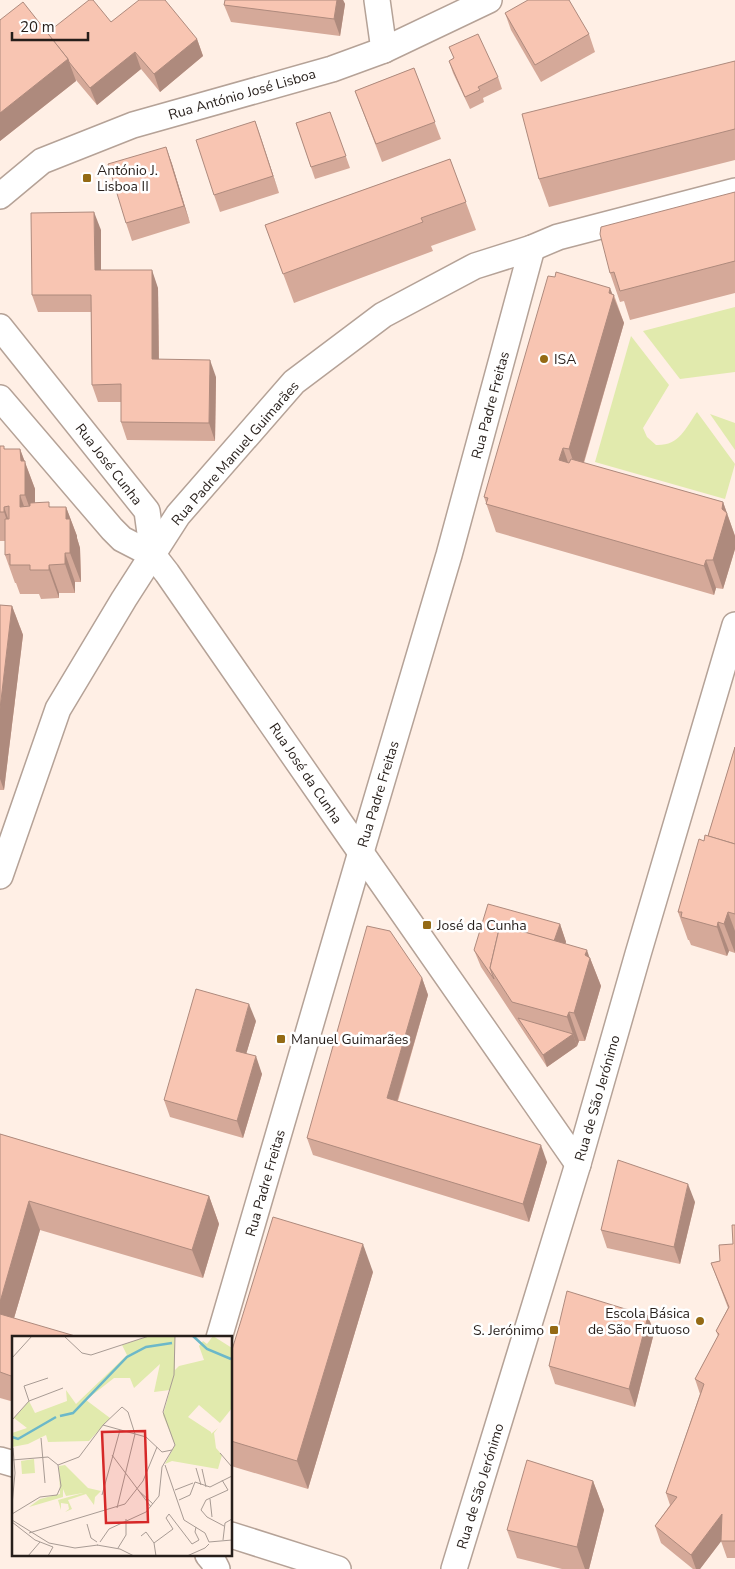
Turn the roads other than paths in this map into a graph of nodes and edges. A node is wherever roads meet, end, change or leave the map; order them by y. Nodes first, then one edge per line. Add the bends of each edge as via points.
1 (377, 0) edge
2 (489, 0) edge
3 (384, 50) junction
4 (735, 191) edge
5 (0, 196) edge
6 (532, 248) junction
7 (0, 326) edge
8 (0, 398) edge
9 (153, 555) junction
10 (735, 625) edge
11 (361, 852) junction
12 (0, 876) edge
13 (578, 1164) junction
14 (220, 1336) edge
15 (232, 1535) edge
16 (209, 1556) edge
17 (217, 1569) edge
18 (338, 1569) edge
19 (454, 1569) edge

1 - 3 street
2 - 3 street, Rua António José Lisboa
3 - 5 street, Rua António José Lisboa via 332,69 133,125 42,161
4 - 6 street, Rua Padre Manuel Guimarães via 558,237
6 - 9 street, Rua Padre Manuel Guimarães via 475,266 383,315 294,382 178,515
6 - 11 street, Rua Padre Freitas via 449,555
7 - 9 street, Rua José Cunha via 146,511
8 - 9 street via 122,539
9 - 11 street, Rua José da Cunha
9 - 12 street, Rua Padre Manuel Guimarães via 58,709
10 - 13 street, Rua de São Jerónimo
11 - 13 street, Rua José da Cunha
11 - 14 street, Rua Padre Freitas
13 - 19 street, Rua de São Jerónimo
15 - 18 street
16 - 17 street

